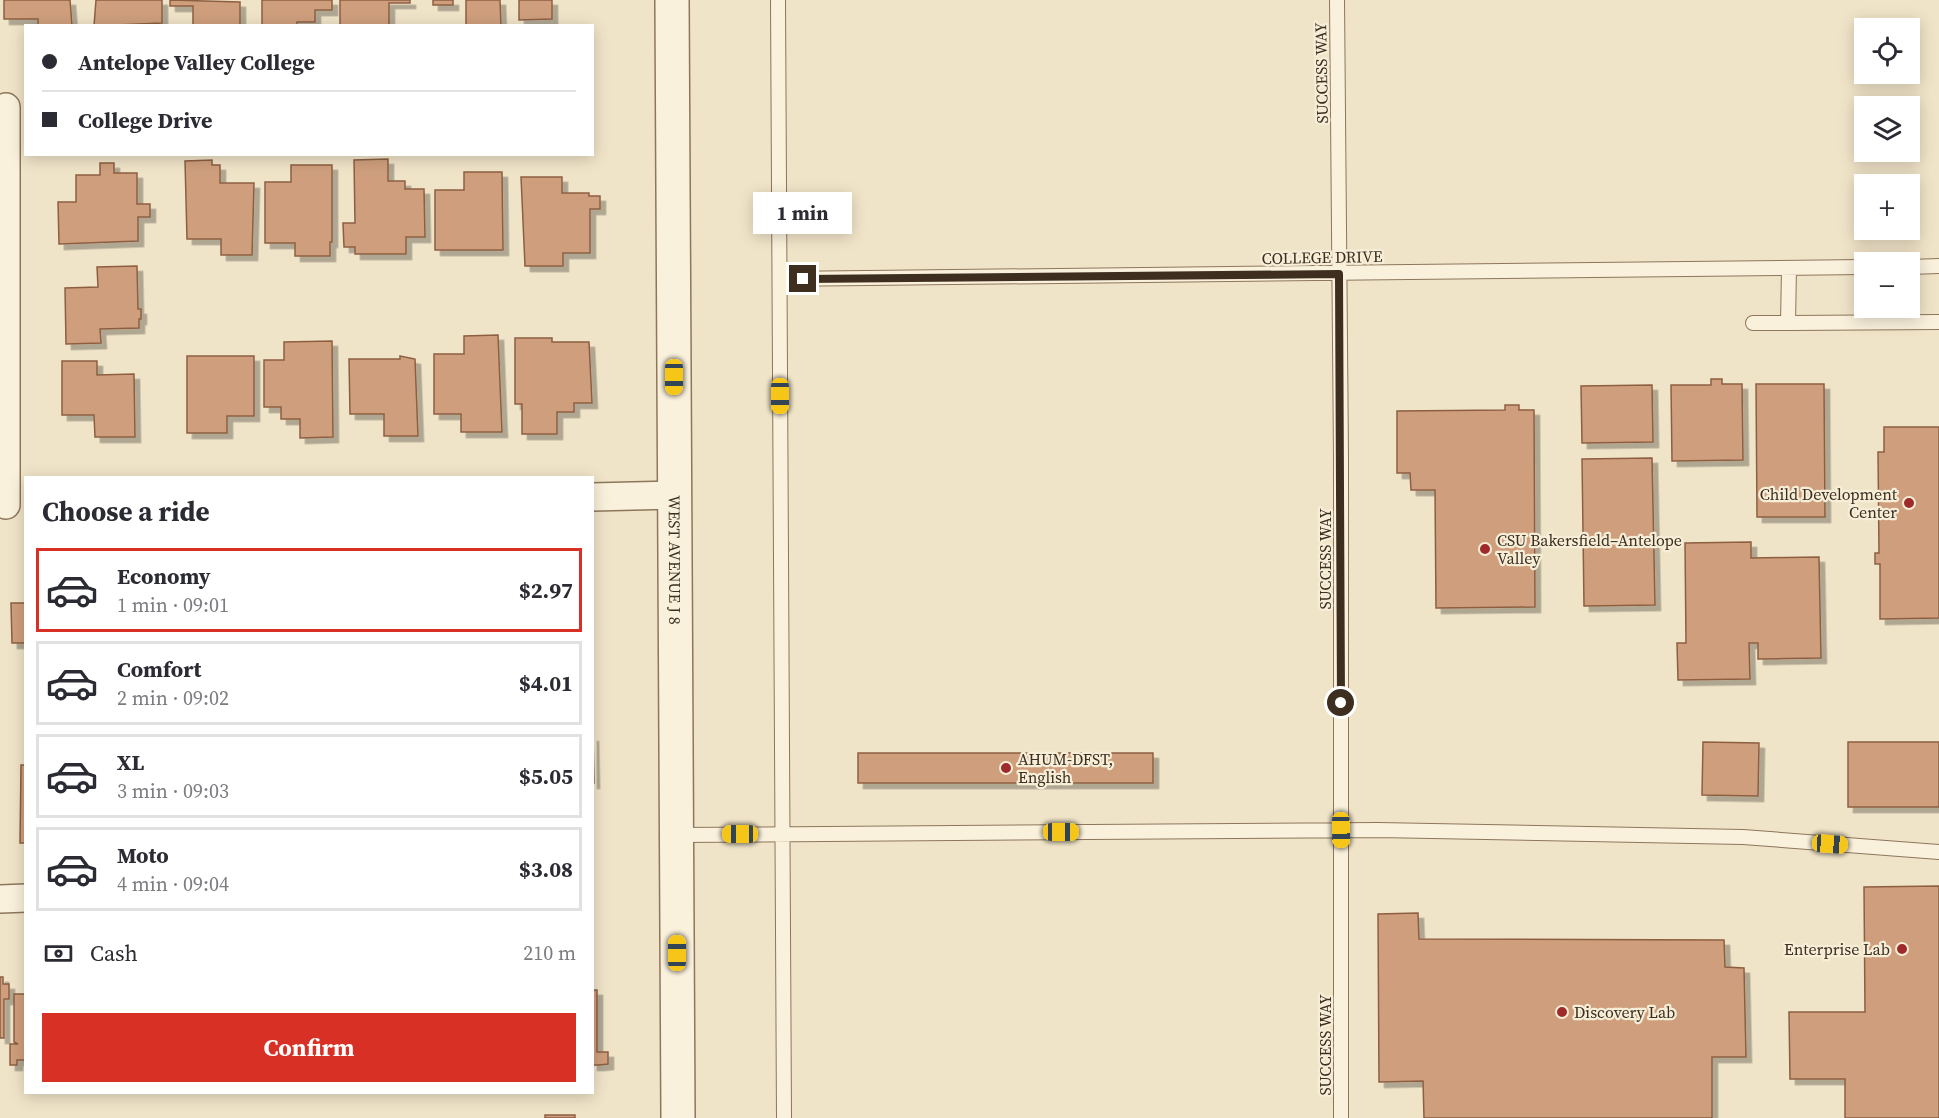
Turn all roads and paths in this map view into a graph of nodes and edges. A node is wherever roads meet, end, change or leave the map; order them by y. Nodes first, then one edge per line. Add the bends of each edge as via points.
1 (672, 0) edge
2 (778, 0) edge
3 (1337, 0) edge
4 (10, 107) edge
5 (1854, 267) edge
6 (1920, 267) edge
7 (1939, 267) edge
8 (1789, 268) junction
9 (1339, 274) junction
10 (780, 279) junction
11 (1939, 322) edge
12 (1753, 323) dead end
13 (1788, 323) junction
14 (675, 495) junction
15 (594, 497) edge
16 (11, 505) edge
17 (1341, 830) junction
18 (782, 833) junction
19 (677, 835) junction
20 (1939, 852) edge
21 (24, 898) edge
22 (0, 899) edge
23 (678, 1118) edge
24 (784, 1118) edge
25 (1341, 1118) edge

1 - 14 street, WEST AVENUE J 8
2 - 10 lane
3 - 9 lane, SUCCESS WAY
4 - 16 street
5 - 8 lane, COLLEGE DRIVE
6 - 7 lane
8 - 9 lane, COLLEGE DRIVE
8 - 13 lane
9 - 10 lane, COLLEGE DRIVE
9 - 17 lane, SUCCESS WAY
10 - 18 lane
11 - 13 lane
12 - 13 lane
14 - 15 street
14 - 19 street, WEST AVENUE J 8
17 - 18 lane
17 - 20 lane via 1743,837
17 - 25 lane, SUCCESS WAY
18 - 19 lane
18 - 24 lane
19 - 23 street, WEST AVENUE J 8
21 - 22 street

